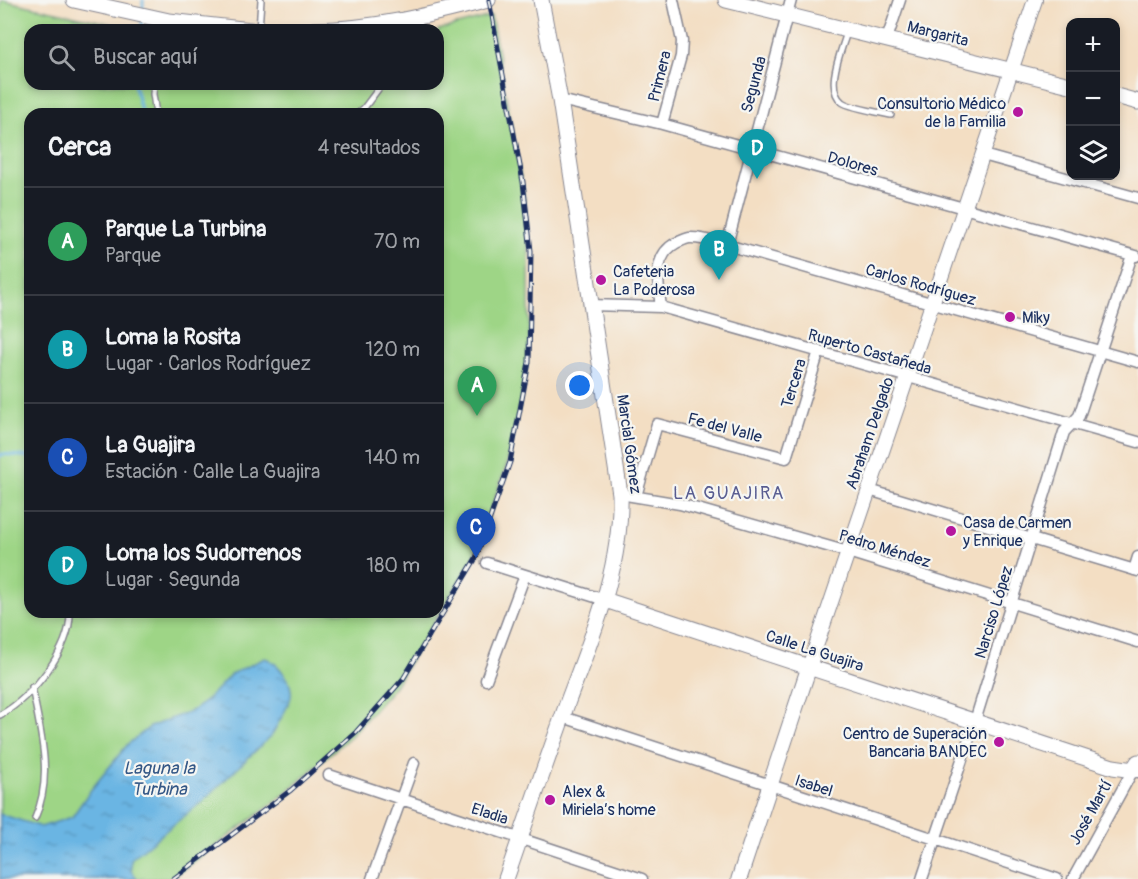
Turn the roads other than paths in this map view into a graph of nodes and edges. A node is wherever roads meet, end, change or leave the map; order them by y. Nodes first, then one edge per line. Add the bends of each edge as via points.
1 (74, 0) edge
2 (261, 0) edge
3 (488, 0) edge
4 (541, 0) edge
5 (673, 0) edge
6 (726, 0) edge
7 (790, 0) edge
8 (900, 0) edge
9 (1035, 0) edge
10 (787, 16) junction
11 (166, 24) edge
12 (259, 24) edge
13 (397, 24) edge
14 (848, 30) junction
15 (887, 39) junction
16 (1012, 70) junction
17 (1066, 84) edge
18 (153, 90) edge
19 (378, 90) edge
20 (1120, 97) edge
21 (560, 100) junction
22 (1138, 102) edge
23 (155, 108) edge
24 (364, 108) edge
25 (891, 115) dead end
26 (662, 124) junction
27 (752, 150) junction
28 (983, 155) junction
29 (1138, 198) edge
30 (964, 210) junction
31 (727, 245) junction
32 (1135, 255) edge
33 (933, 303) junction
34 (590, 305) junction
35 (661, 307) junction
36 (819, 351) junction
37 (1101, 351) junction
38 (1138, 362) edge
39 (907, 378) junction
40 (1071, 424) junction
41 (1138, 442) edge
42 (786, 458) joint
43 (869, 490) junction
44 (620, 494) junction
45 (636, 496) junction
46 (1031, 539) junction
47 (848, 552) junction
48 (1138, 557) edge
49 (487, 563) dead end
50 (1136, 570) edge
51 (525, 575) junction
52 (605, 600) junction
53 (1012, 603) junction
54 (70, 618) edge
55 (1138, 642) edge
56 (809, 667) junction
57 (486, 680) dead end
58 (32, 687) junction
59 (0, 715) edge
60 (563, 717) junction
61 (975, 721) junction
62 (414, 763) dead end
63 (1136, 768) edge
64 (329, 775) dead end
65 (771, 787) junction
66 (400, 800) junction
67 (35, 818) dead end
68 (520, 838) junction
69 (936, 840) junction
70 (372, 879) edge
71 (506, 879) edge
72 (642, 879) edge
73 (740, 879) edge
74 (922, 879) edge
75 (1057, 879) edge
76 (1073, 879) edge

1 - 11 main road via 145,15
2 - 12 lane
3 - 13 main road
4 - 21 main road, Marcial Gómez
5 - 26 street, Primera via 682,41 681,56
6 - 10 main road, Margarita
7 - 10 street, Segunda
8 - 15 street
9 - 16 street, Abraham Delgado
10 - 14 main road, Margarita
10 - 27 street, Segunda
14 - 15 main road, Margarita
14 - 25 lane via 834,76 836,94 843,103
15 - 16 main road, Margarita
16 - 17 main road, Margarita
16 - 28 street, Abraham Delgado
18 - 23 lane
19 - 24 lane
20 - 22 main road
21 - 26 street, Dolores
21 - 34 main road, Marcial Gómez
26 - 27 street, Dolores
27 - 30 street, Dolores
27 - 31 street, Segunda
28 - 29 street
28 - 30 street, Abraham Delgado
30 - 32 street, Dolores
30 - 33 street, Abraham Delgado
31 - 33 street, Carlos Rodríguez
31 - 35 street, Carlos Rodríguez via 687,238 667,249 657,275
32 - 37 street, Narciso López
33 - 37 street, Carlos Rodríguez
33 - 39 street, Abraham Delgado
34 - 35 street, Ruperto Castañeda
34 - 44 main road, Marcial Gómez
35 - 36 street, Ruperto Castañeda
36 - 39 street, Ruperto Castañeda
36 - 42 street, Tercera
37 - 38 street, Carlos Rodríguez
37 - 40 street, Narciso López via 1079,416
39 - 40 street, Ruperto Castañeda
39 - 43 street, Abraham Delgado
40 - 41 street, Ruperto Castañeda
40 - 46 street, Narciso López via 1065,432
42 - 45 street, Fe del Valle via 657,424
43 - 46 street
43 - 47 street, Abraham Delgado
44 - 45 street, Pedro Méndez
44 - 52 main road, Marcial Gómez via 621,519
45 - 47 street, Pedro Méndez via 680,504
46 - 50 street
46 - 53 street, Narciso López
47 - 53 street, Pedro Méndez
47 - 56 street, Abraham Delgado
48 - 50 street
49 - 51 street, Calle La Guajira
51 - 52 street, Calle La Guajira
51 - 57 street
52 - 56 main road, Calle La Guajira
52 - 60 main road, Marcial Gómez
53 - 55 street, Pedro Méndez
53 - 61 street, Narciso López
54 - 58 lane via 56,660
56 - 61 main road, Calle La Guajira
56 - 65 main road, Abraham Delgado
58 - 59 lane
58 - 67 lane via 44,750 45,785
60 - 65 street, Isabel
60 - 68 main road, Marcial Gómez
61 - 63 main road, Calle La Guajira via 1113,767
61 - 69 street, Narciso López
62 - 66 street
63 - 76 street, José Martí
64 - 66 street, Eladia
65 - 69 street, Isabel
65 - 73 main road, Abraham Delgado
66 - 68 street, Eladia
66 - 70 street
68 - 71 main road, Marcial Gómez
68 - 72 street, Eladia
69 - 74 street, Narciso López
69 - 75 street, Isabel

